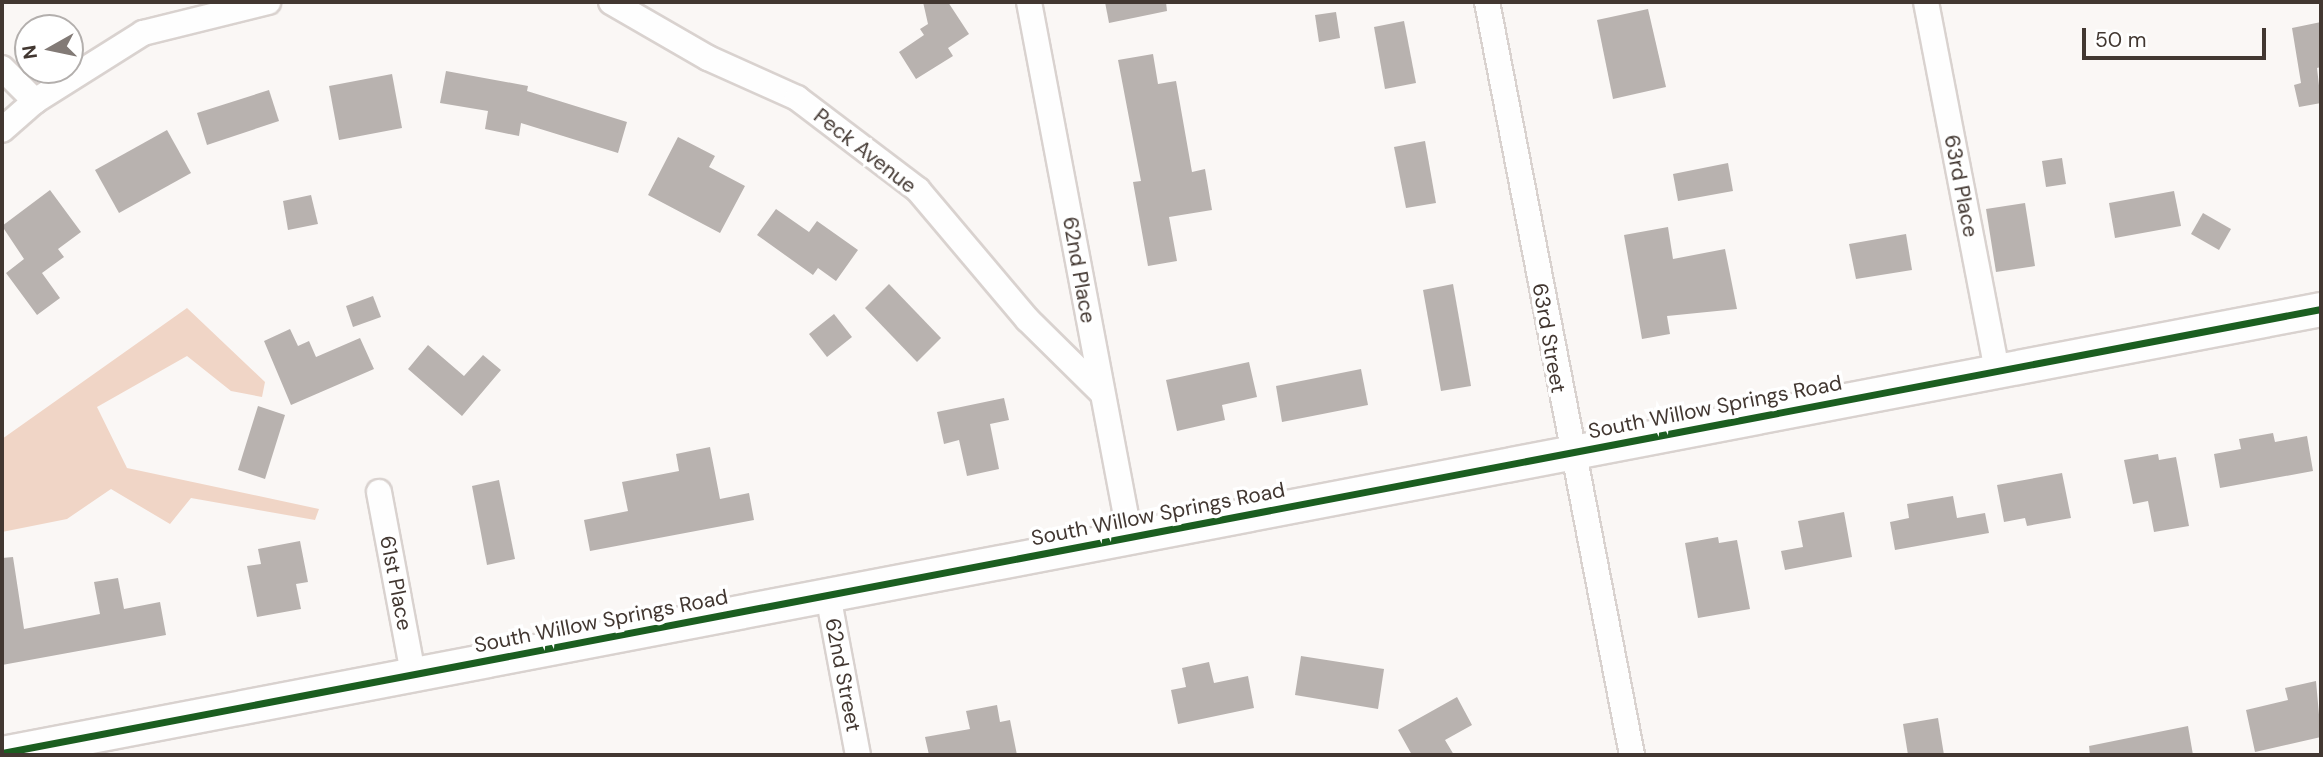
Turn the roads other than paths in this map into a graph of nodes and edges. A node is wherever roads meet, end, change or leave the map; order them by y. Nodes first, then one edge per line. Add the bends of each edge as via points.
1 (268, 2) edge
2 (611, 2) edge
3 (1030, 2) edge
4 (1487, 2) edge
5 (1926, 2) edge
6 (2, 68) edge
7 (35, 101) junction
8 (2, 130) edge
9 (2321, 309) edge
10 (1997, 371) junction
11 (1101, 392) junction
12 (1570, 453) junction
13 (379, 492) dead end
14 (1130, 537) junction
15 (828, 595) junction
16 (413, 674) junction
17 (2, 753) edge
18 (858, 755) edge
19 (1632, 755) edge

1 - 7 street via 143,33
2 - 11 street, Peck Avenue via 708,58 797,98 918,190 1027,319
3 - 11 street, 62nd Place
4 - 12 street, 63rd Street
5 - 10 street, 63rd Place
6 - 7 street
7 - 8 street
9 - 10 street, South Willow Springs Road
10 - 12 street, South Willow Springs Road
11 - 14 street, 62nd Place
12 - 14 street, South Willow Springs Road
12 - 19 street, 63rd Street
13 - 16 street, 61st Place
14 - 15 street, South Willow Springs Road
15 - 16 street, South Willow Springs Road
15 - 18 street, 62nd Street
16 - 17 street, South Willow Springs Road

